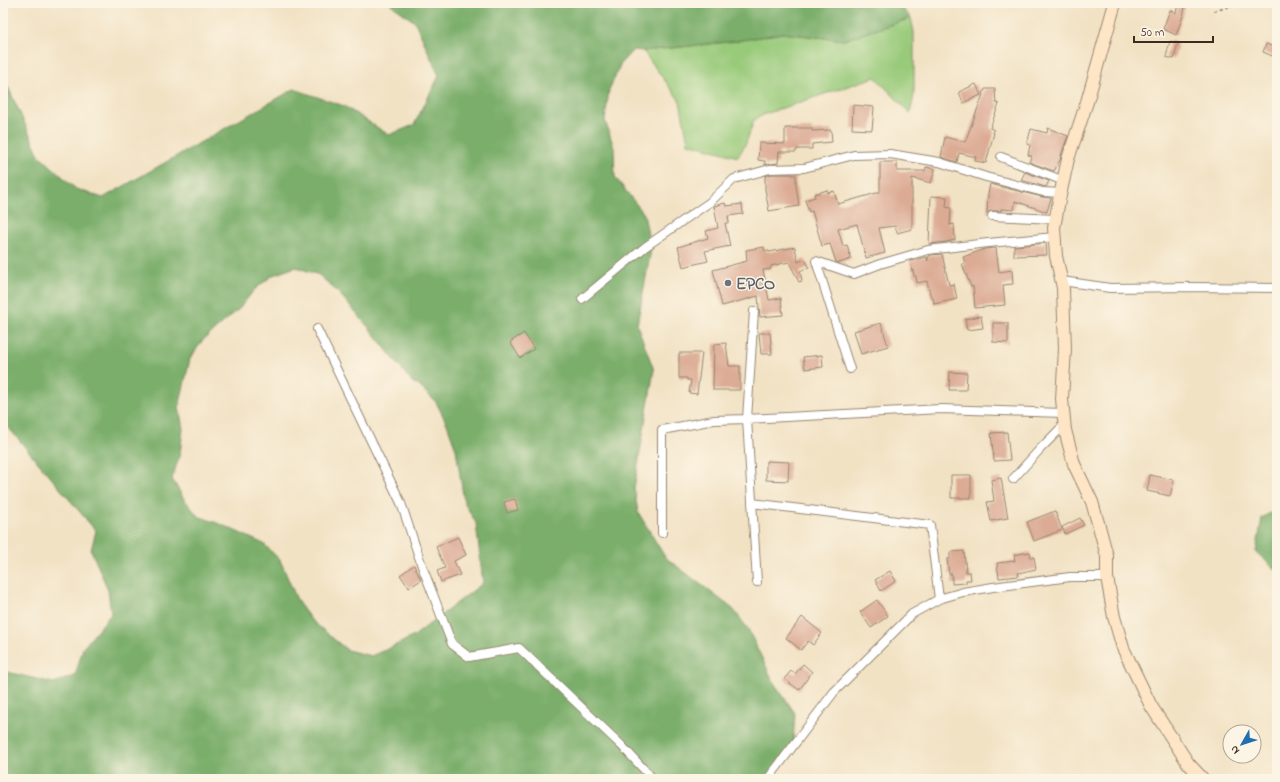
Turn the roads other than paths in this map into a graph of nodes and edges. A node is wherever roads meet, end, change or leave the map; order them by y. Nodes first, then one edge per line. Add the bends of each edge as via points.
1 (1115, 3) edge
2 (1001, 157) dead end
3 (1064, 181) junction
4 (1061, 193) junction
5 (992, 216) dead end
6 (1056, 219) junction
7 (1055, 237) junction
8 (1062, 281) junction
9 (1277, 288) edge
10 (582, 299) dead end
11 (754, 311) dead end
12 (318, 329) dead end
13 (850, 369) dead end
14 (747, 419) junction
15 (1064, 419) junction
16 (1014, 479) dead end
17 (752, 503) junction
18 (662, 532) dead end
19 (1107, 577) junction
20 (757, 582) dead end
21 (939, 599) junction
22 (653, 779) edge
23 (768, 779) edge
24 (1203, 779) edge

1 - 3 street via 1068,159
2 - 3 street
3 - 4 street
4 - 6 street
4 - 10 street via 1043,192 939,162 890,154 854,155 804,168 770,169 734,180 710,202 645,246
5 - 6 street
6 - 7 street
7 - 8 street
7 - 13 street via 928,250 854,274 816,261
8 - 9 street via 1110,288
8 - 15 street via 1065,349 1062,399
11 - 14 street
12 - 22 street via 401,503 452,644 468,657 519,648
14 - 15 street via 941,409
14 - 17 street
14 - 18 street via 714,420 662,430
15 - 16 street
15 - 19 street via 1074,464 1092,502 1100,530 1107,556
17 - 20 street
17 - 21 street via 930,525
19 - 21 street via 1070,577 993,587
19 - 24 street via 1123,648 1151,706 1188,763
21 - 23 street via 912,614 834,692

